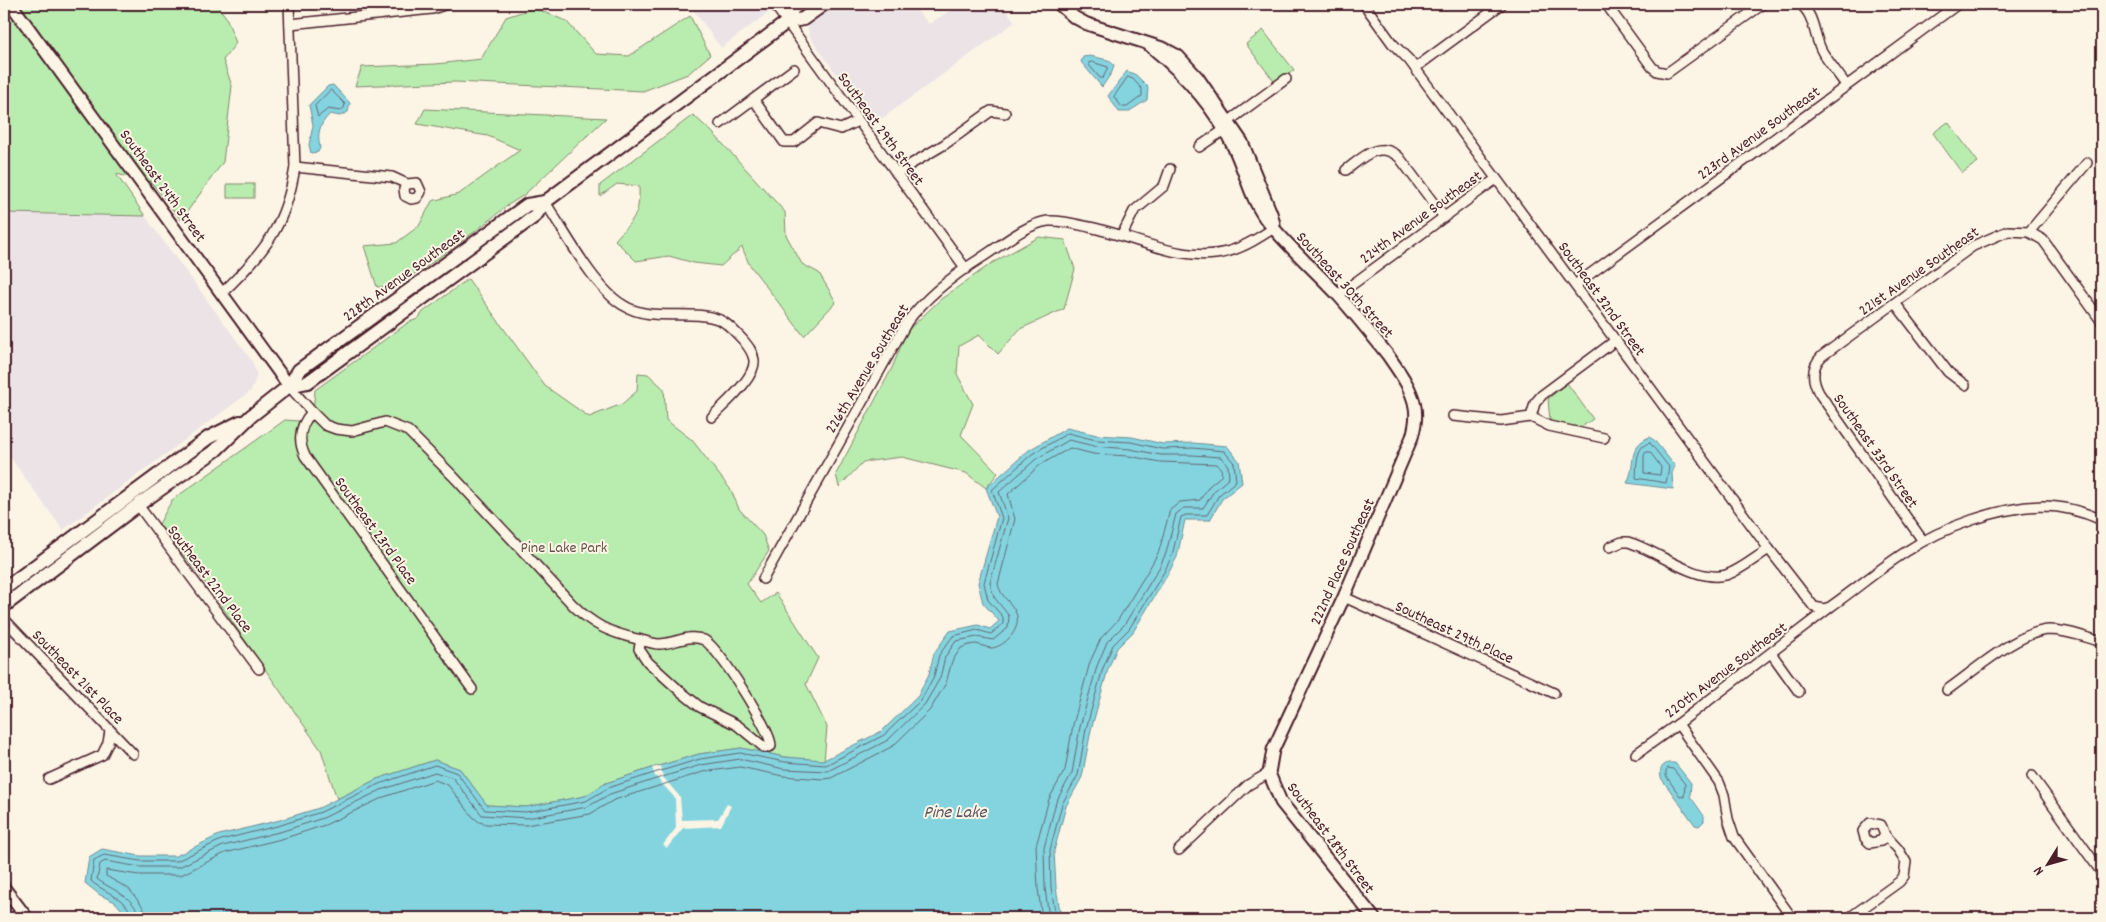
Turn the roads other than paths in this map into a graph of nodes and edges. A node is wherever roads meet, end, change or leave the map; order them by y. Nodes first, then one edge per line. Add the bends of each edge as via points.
1 (11, 4) edge
2 (290, 4) edge
3 (447, 4) edge
4 (774, 4) edge
5 (800, 4) edge
6 (824, 4) edge
7 (1059, 4) edge
8 (1364, 4) edge
9 (1502, 4) edge
10 (1606, 4) edge
11 (1763, 4) edge
12 (1800, 4) edge
13 (1958, 4) edge
14 (787, 22) junction
15 (290, 24) junction
16 (1415, 68) junction
17 (794, 69) dead end
18 (1286, 80) dead end
19 (1846, 85) junction
20 (754, 100) junction
21 (1006, 113) dead end
22 (858, 120) junction
23 (720, 124) dead end
24 (1226, 125) junction
25 (1199, 148) dead end
26 (2087, 163) dead end
27 (296, 167) junction
28 (1170, 168) dead end
29 (1346, 170) dead end
30 (896, 173) junction
31 (1496, 180) junction
32 (407, 184) dead end
33 (545, 202) junction
34 (1444, 217) junction
35 (1274, 228) junction
36 (2029, 232) junction
37 (1122, 235) junction
38 (454, 258) junction
39 (966, 269) junction
40 (462, 270) junction
41 (1575, 285) junction
42 (222, 293) junction
43 (1338, 296) junction
44 (1895, 304) junction
45 (2102, 322) edge
46 (1616, 340) junction
47 (1392, 362) joint
48 (1814, 373) joint
49 (289, 386) junction
50 (1966, 386) dead end
51 (312, 412) junction
52 (251, 416) junction
53 (1452, 416) dead end
54 (712, 417) dead end
55 (1531, 417) junction
56 (1604, 438) dead end
57 (138, 505) junction
58 (2102, 520) edge
59 (74, 538) junction
60 (1923, 541) junction
61 (1610, 547) dead end
62 (1769, 549) junction
63 (763, 579) dead end
64 (38, 580) junction
65 (4, 589) edge
66 (1344, 597) junction
67 (4, 606) edge
68 (1830, 607) junction
69 (1819, 609) joint
70 (4, 618) edge
71 (641, 640) junction
72 (2102, 642) edge
73 (1771, 654) junction
74 (259, 669) dead end
75 (472, 689) dead end
76 (1947, 690) dead end
77 (1799, 692) dead end
78 (1554, 693) dead end
79 (1678, 724) junction
80 (110, 731) junction
81 (133, 754) dead end
82 (1636, 754) dead end
83 (1269, 773) junction
84 (2032, 776) dead end
85 (49, 779) dead end
86 (1885, 835) dead end
87 (1180, 850) dead end
88 (2102, 873) edge
89 (4, 888) edge
90 (27, 918) edge
91 (1374, 918) edge
92 (1792, 918) edge
93 (1849, 918) edge

1 - 42 street, Southeast 24th Street
2 - 15 street
3 - 15 street via 432,10
4 - 14 street, Southeast 29th Street
5 - 14 main road, 228th Avenue Southeast via 794,8
6 - 14 main road, 228th Avenue Southeast via 803,19
7 - 24 street via 1087,24 1178,56 1198,78
8 - 16 street, Southeast 32nd Street
9 - 16 street
10 - 11 street via 1647,60 1657,70 1667,72
12 - 19 street via 1812,18 1822,52
13 - 19 street, 223rd Avenue Southeast
14 - 22 street, Southeast 29th Street
14 - 33 main road, 228th Avenue Southeast
15 - 27 street
16 - 31 street, Southeast 32nd Street
17 - 20 street
18 - 24 street
19 - 41 street, 223rd Avenue Southeast
20 - 22 street via 784,142 794,142 818,123 841,129
20 - 23 street
21 - 30 street via 991,111
22 - 30 street, Southeast 29th Street
24 - 25 street
24 - 35 street via 1249,156 1272,213
26 - 36 street
27 - 32 street via 392,177
27 - 42 street via 287,206 270,241
28 - 37 street via 1164,186 1134,211
29 - 34 street via 1379,149 1393,152
30 - 39 street, Southeast 29th Street
31 - 34 street, 224th Avenue Southeast
31 - 41 street, Southeast 32nd Street
33 - 38 main road, 228th Avenue Southeast via 526,205
33 - 40 main road, 228th Avenue Southeast via 535,216
33 - 54 street via 599,284 614,299 631,310 721,321 746,344 754,359 754,368
34 - 43 street, 224th Avenue Southeast
35 - 37 street via 1249,244 1213,254 1188,254
35 - 43 street, Southeast 30th Street
36 - 44 street, 221st Avenue Southeast via 2008,231 1973,246
36 - 45 street via 2043,240
37 - 39 street, 226th Avenue Southeast via 1066,222 1047,221 1026,229
38 - 40 main road
38 - 49 main road, 228th Avenue Southeast via 299,370
39 - 63 street, 226th Avenue Southeast via 929,298 907,322
40 - 49 main road, 228th Avenue Southeast via 308,382
41 - 46 street, Southeast 32nd Street
42 - 49 street, Southeast 24th Street
43 - 47 street, Southeast 30th Street
44 - 48 street, 221st Avenue Southeast via 1822,356 1816,362
44 - 50 street via 1948,372
46 - 55 street via 1542,394 1535,402
46 - 62 street, Southeast 32nd Street
47 - 66 street, 222nd Place Southeast via 1411,394 1415,427
48 - 60 street, Southeast 33rd Street via 1819,393
49 - 51 street
49 - 52 main road, 228th Avenue Southeast
51 - 71 street via 325,425 336,429 352,431 385,422 408,431 587,619 600,628
51 - 75 street, Southeast 23rd Place via 300,433 305,456
52 - 57 main road, 228th Avenue Southeast via 216,450
52 - 59 main road, 228th Avenue Southeast via 208,438
53 - 55 street via 1500,421
55 - 56 street via 1549,426
57 - 64 main road, 228th Avenue Southeast
57 - 74 street, Southeast 22nd Place
58 - 60 street, 220th Avenue Southeast via 2065,508 2019,508 1980,518
59 - 64 main road
59 - 65 main road, 228th Avenue Southeast
60 - 68 street, 220th Avenue Southeast
61 - 62 street via 1628,542 1688,569 1717,576 1735,570
62 - 69 street, Southeast 32nd Street via 1809,601
64 - 67 main road, 228th Avenue Southeast
66 - 78 street, Southeast 29th Place
66 - 83 street, 222nd Place Southeast via 1273,750
68 - 69 street, 220th Avenue Southeast
68 - 73 street, 220th Avenue Southeast
70 - 80 street, Southeast 21st Place
71 - 71 street via 639,649 648,662 680,691 700,707 737,725 765,748 771,746 746,693 713,647 704,640 689,638 658,644
72 - 76 street via 2064,631 2036,632 2021,638
73 - 77 street
73 - 79 street, 220th Avenue Southeast
79 - 82 street, 220th Avenue Southeast
79 - 92 street via 1719,782 1734,837
80 - 81 street, Southeast 21st Place
80 - 85 street via 102,755
83 - 87 street via 1248,785
83 - 91 street, Southeast 28th Street via 1276,793 1289,813
84 - 88 street
86 - 93 street via 1904,856 1904,876
89 - 90 street

